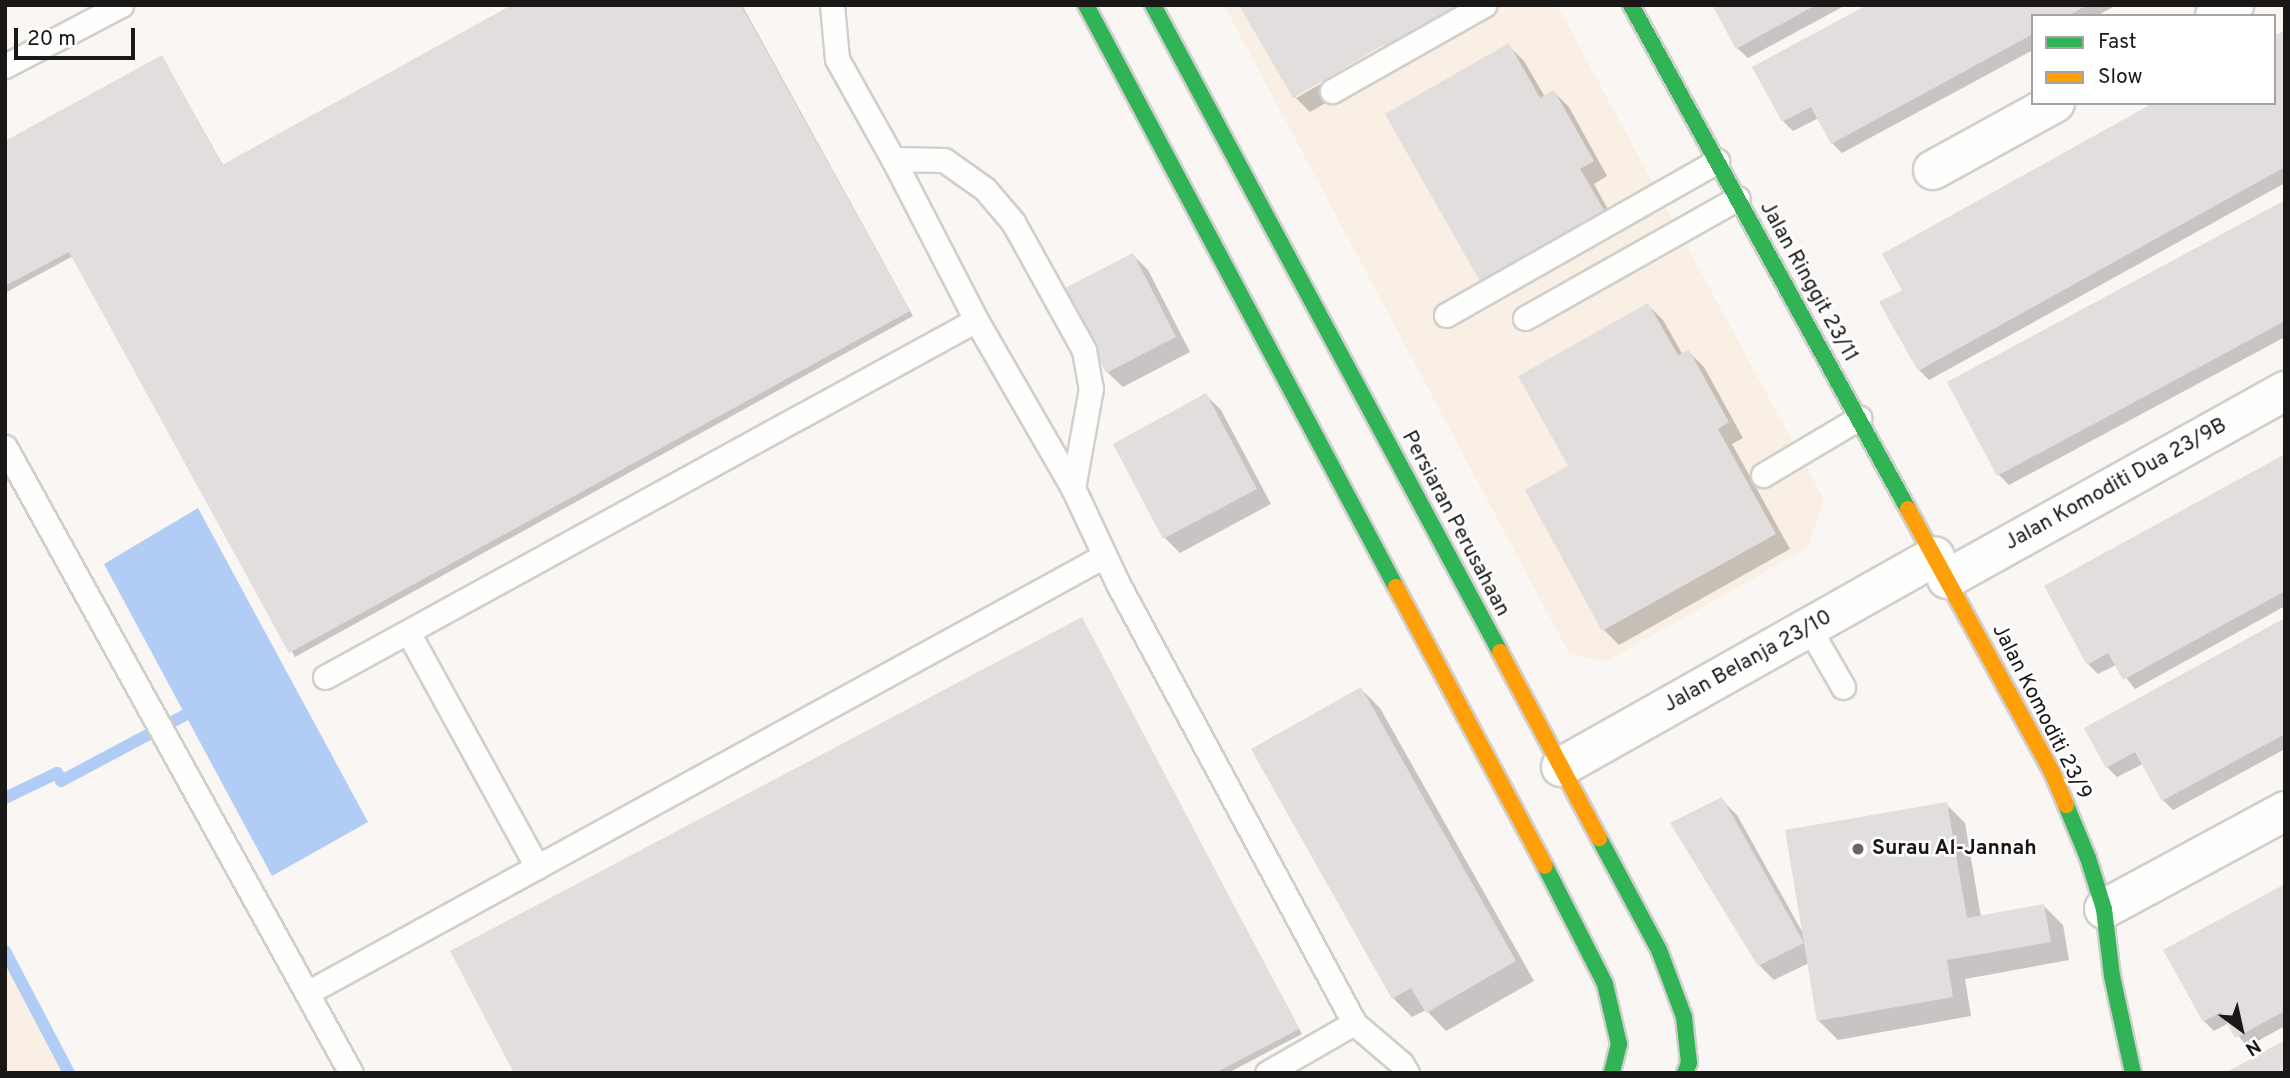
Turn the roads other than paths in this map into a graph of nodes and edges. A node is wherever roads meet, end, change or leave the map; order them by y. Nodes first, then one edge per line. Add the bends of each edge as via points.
1 (121, 5) edge
2 (832, 5) edge
3 (1086, 5) edge
4 (1153, 5) edge
5 (1484, 5) edge
6 (1631, 5) edge
7 (2234, 5) edge
8 (2218, 14) edge
9 (7, 62) edge
10 (1332, 91) dead end
11 (2051, 105) edge
12 (893, 159) junction
13 (1717, 161) junction
14 (1933, 170) dead end
15 (1738, 198) junction
16 (1446, 315) dead end
17 (1525, 318) dead end
18 (976, 320) junction
19 (2285, 391) edge
20 (1859, 418) junction
21 (5, 447) edge
22 (1763, 475) dead end
23 (1073, 488) junction
24 (1104, 556) junction
25 (1941, 567) junction
26 (1810, 628) junction
27 (408, 632) junction
28 (325, 677) dead end
29 (1843, 687) dead end
30 (1561, 767) junction
31 (2285, 811) edge
32 (537, 867) junction
33 (2104, 909) junction
34 (307, 993) junction
35 (1354, 1023) junction
36 (351, 1073) edge
37 (1267, 1073) edge
38 (1407, 1073) edge
39 (1612, 1073) edge
40 (1685, 1073) edge
41 (2133, 1073) edge

1 - 9 lane
2 - 12 lane via 837,59
3 - 39 main road via 1583,938 1605,984 1619,1044
4 - 30 main road, Persiaran Perusahaan
5 - 10 lane
6 - 13 main road, Jalan Ringgit 23/11
7 - 8 street
11 - 14 street
12 - 18 lane
12 - 23 lane via 944,160 985,189 1013,222 1084,350 1091,388
13 - 15 main road, Jalan Ringgit 23/11
13 - 16 lane
15 - 17 lane
15 - 20 main road, Jalan Ringgit 23/11
18 - 23 lane
18 - 27 lane
19 - 25 street, Jalan Komoditi Dua 23/9B
20 - 22 lane
20 - 25 main road, Jalan Ringgit 23/11
21 - 34 lane
23 - 24 lane
24 - 32 lane
24 - 35 lane
25 - 26 street, Jalan Belanja 23/10
25 - 33 main road, Jalan Komoditi 23/9 via 2052,772
26 - 29 lane
26 - 30 street, Jalan Belanja 23/10
27 - 28 lane
27 - 32 lane
30 - 40 main road, Persiaran Perusahaan via 1659,950 1684,1017 1689,1063
31 - 33 street
32 - 34 lane
33 - 41 main road, Jalan Komoditi 23/9 via 2112,975
34 - 36 lane
35 - 37 lane
35 - 38 lane

